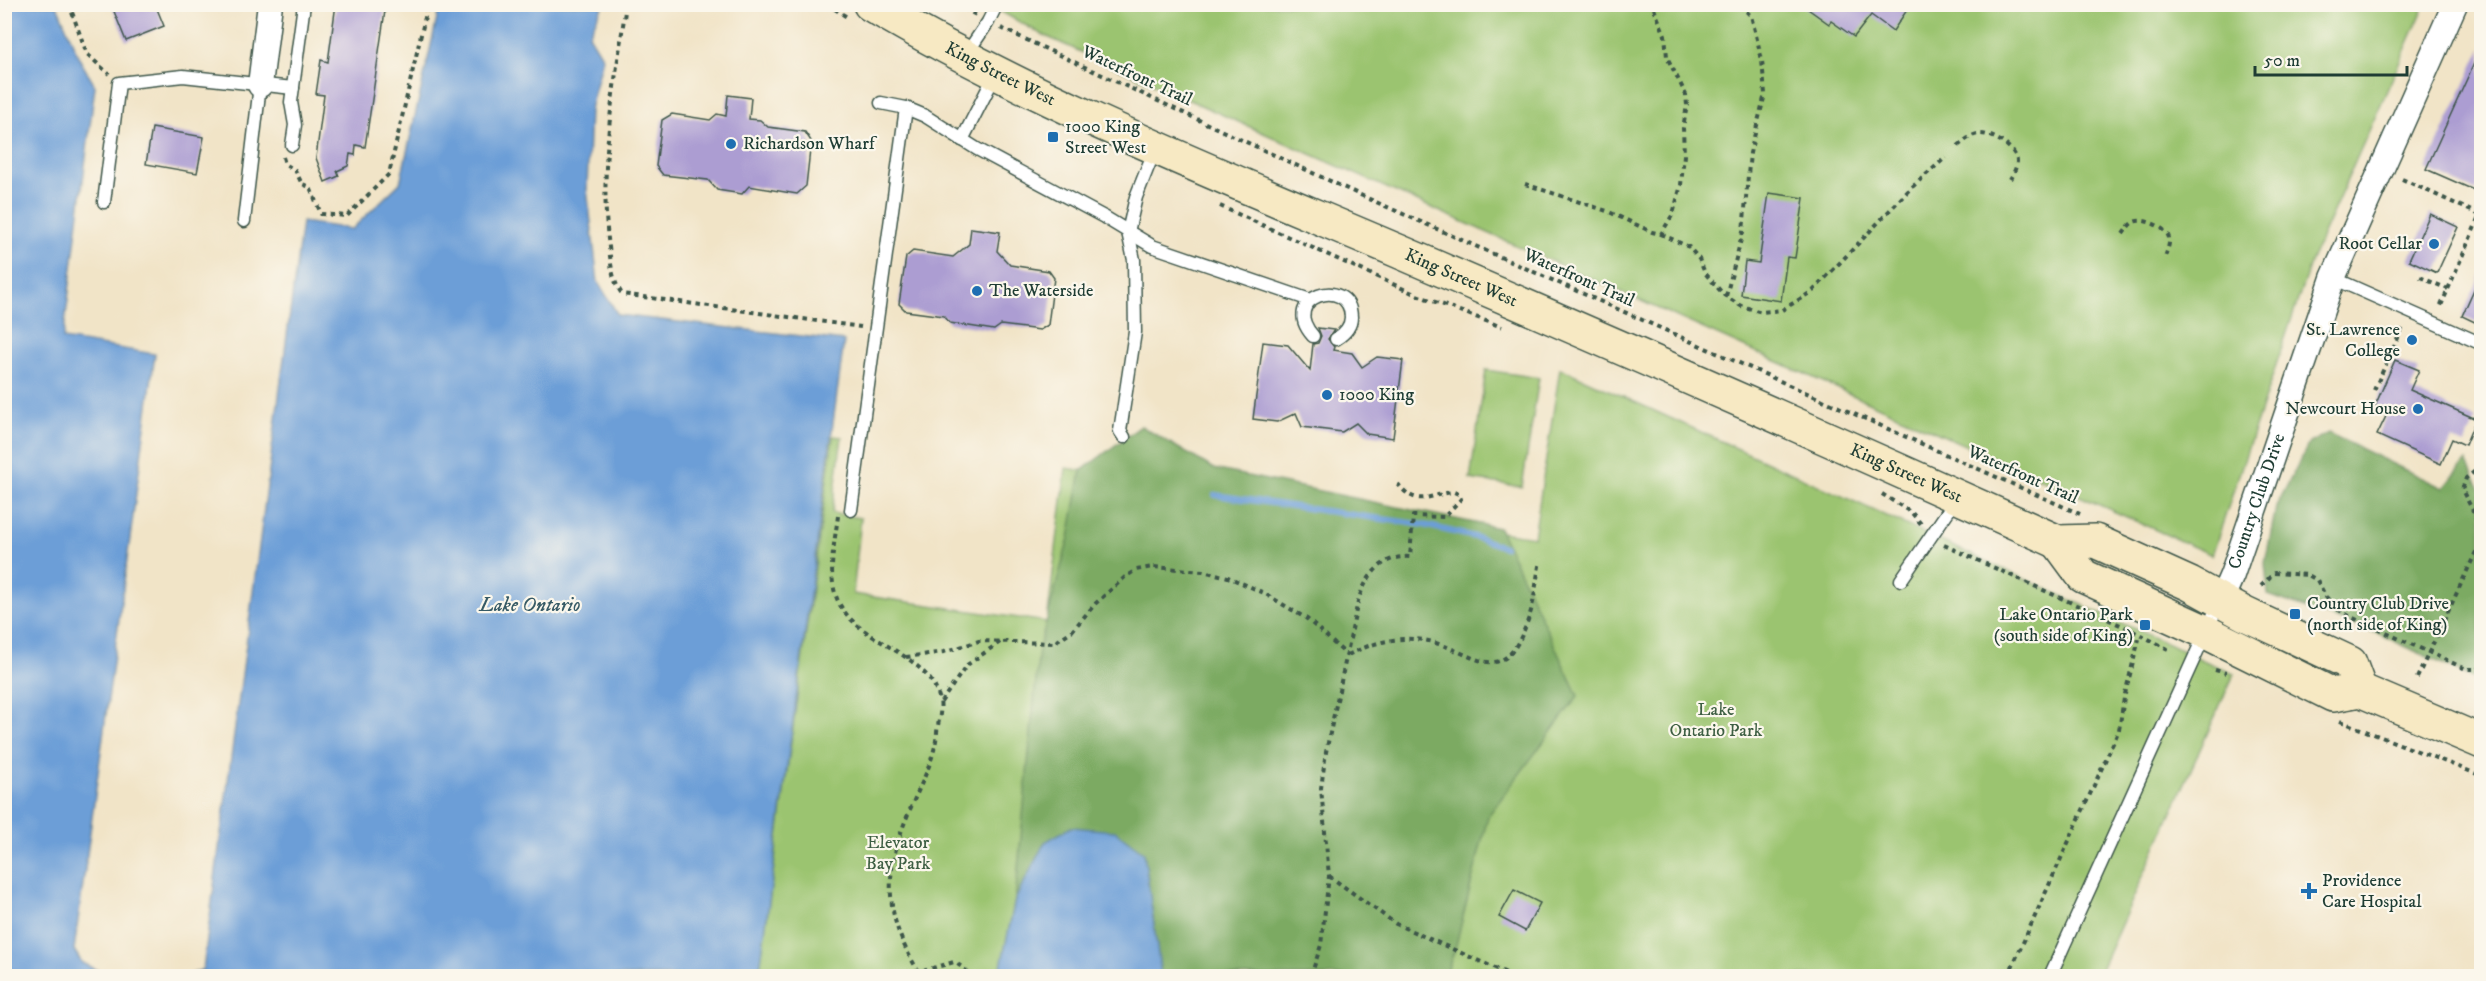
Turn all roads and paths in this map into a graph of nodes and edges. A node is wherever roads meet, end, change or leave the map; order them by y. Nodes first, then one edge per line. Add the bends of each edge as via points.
1 (69, 4) edge
2 (270, 4) edge
3 (304, 4) edge
4 (409, 4) edge
5 (626, 4) edge
6 (827, 4) edge
7 (956, 4) edge
8 (997, 4) edge
9 (1652, 4) edge
10 (1739, 4) edge
11 (2454, 4) edge
12 (428, 7) edge
13 (863, 13) edge
14 (988, 22) junction
15 (964, 57) junction
16 (996, 74) junction
17 (118, 83) junction
18 (260, 85) junction
19 (293, 88) junction
20 (881, 103) dead end
21 (906, 108) junction
22 (962, 140) junction
23 (292, 145) dead end
24 (1958, 146) dead end
25 (1156, 148) junction
26 (283, 154) dead end
27 (1946, 157) dead end
28 (2010, 179) dead end
29 (2402, 179) dead end
30 (1525, 184) dead end
31 (104, 202) dead end
32 (1217, 205) dead end
33 (2481, 206) edge
34 (2478, 214) junction
35 (244, 221) dead end
36 (1128, 232) junction
37 (1661, 234) junction
38 (2123, 234) dead end
39 (2165, 257) dead end
40 (2420, 277) dead end
41 (2333, 278) junction
42 (2448, 290) junction
43 (1726, 296) junction
44 (1310, 300) junction
45 (2409, 312) junction
46 (1505, 328) dead end
47 (1313, 336) dead end
48 (860, 338) dead end
49 (1336, 339) dead end
50 (2481, 344) edge
51 (2374, 390) dead end
52 (1124, 437) dead end
53 (2481, 466) edge
54 (1398, 484) dead end
55 (1872, 488) dead end
56 (1958, 497) junction
57 (845, 509) joint
58 (2085, 516) dead end
59 (2481, 528) edge
60 (1930, 537) junction
61 (2481, 539) edge
62 (2058, 542) junction
63 (1540, 561) dead end
64 (1901, 580) dead end
65 (2261, 585) dead end
66 (2221, 600) junction
67 (2206, 632) junction
68 (2139, 639) dead end
69 (1000, 641) junction
70 (2168, 649) dead end
71 (2429, 652) junction
72 (1347, 656) junction
73 (906, 657) junction
74 (2481, 669) edge
75 (2215, 670) dead end
76 (2231, 674) dead end
77 (2417, 678) dead end
78 (2360, 690) junction
79 (940, 702) junction
80 (2330, 717) dead end
81 (2481, 742) edge
82 (2481, 776) edge
83 (1329, 876) junction
84 (917, 974) edge
85 (971, 976) edge
86 (1311, 976) edge
87 (1513, 976) edge
88 (2008, 976) edge
89 (2050, 976) edge

1 - 17 path via 87,54
2 - 18 street
3 - 19 lane
4 - 12 path
5 - 48 path via 604,164 605,220 614,282 622,294 861,327
6 - 13 path
7 - 14 path, Waterfront Trail
8 - 14 lane
9 - 37 path via 1665,35 1667,57 1687,105 1681,185 1673,214
10 - 43 path via 1751,16 1762,60 1765,94 1750,153 1743,232
11 - 41 street, Country Club Drive
12 - 26 path via 389,174 347,216 321,214 310,188 285,164
13 - 15 main road, King Street West
14 - 15 lane
14 - 58 path, Waterfront Trail via 1379,204
15 - 16 main road, King Street West
16 - 22 lane
16 - 25 main road, King Street West
17 - 18 lane via 183,76
17 - 31 lane
18 - 19 lane
18 - 35 lane
19 - 23 lane
20 - 21 lane
21 - 22 lane
21 - 57 lane
22 - 36 lane
24 - 28 path via 1971,136 1994,137 2015,154 2017,162
25 - 36 lane via 1136,197
25 - 56 main road, King Street West
27 - 43 path via 1801,299 1782,310 1762,312 1741,306
29 - 34 path
30 - 37 path
32 - 46 path via 1417,295
33 - 34 path
34 - 42 path
36 - 44 lane via 1152,246
36 - 52 lane via 1134,260 1135,332 1120,431
37 - 43 path via 1689,247 1710,281
38 - 39 path via 2137,221 2165,230 2169,237
40 - 42 path
41 - 45 lane
41 - 66 street, Country Club Drive
42 - 45 path via 2441,309 2416,298
44 - 47 lane via 1303,315
44 - 49 lane via 1330,293 1348,306 1348,329
45 - 50 lane
45 - 51 path
53 - 59 path via 2466,478 2462,490
54 - 72 path via 1417,499 1449,493 1461,496 1444,517 1413,516 1410,557 1389,560 1366,580
55 - 60 path via 1912,513
56 - 60 lane
56 - 62 main road, King Street West
57 - 73 path via 832,573 835,592 861,630
60 - 64 lane
60 - 70 path
61 - 71 path
62 - 66 main road, King Street West via 2095,540
62 - 67 main road, King Street West via 2083,576
63 - 72 path via 1529,619 1513,649 1500,662 1483,663 1440,644 1407,639 1370,645
65 - 71 path via 2274,573 2308,575 2318,580 2326,597 2339,610
66 - 67 lane
66 - 78 main road, King Street West via 2350,663
67 - 78 main road, King Street West via 2333,695
67 - 89 lane
68 - 88 path via 2119,730
69 - 72 path via 1053,643 1072,631 1125,577 1136,570 1169,567 1228,577 1264,593 1307,619
69 - 73 path via 979,641 944,652
69 - 79 path via 967,665
71 - 74 path via 2466,669
71 - 77 path
72 - 83 path via 1321,788
73 - 79 path via 930,680
75 - 76 path
78 - 81 main road
79 - 84 path via 936,745 896,842 890,881 892,915
80 - 82 path
83 - 86 path via 1321,945
83 - 87 path via 1396,924
84 - 85 path via 954,962

